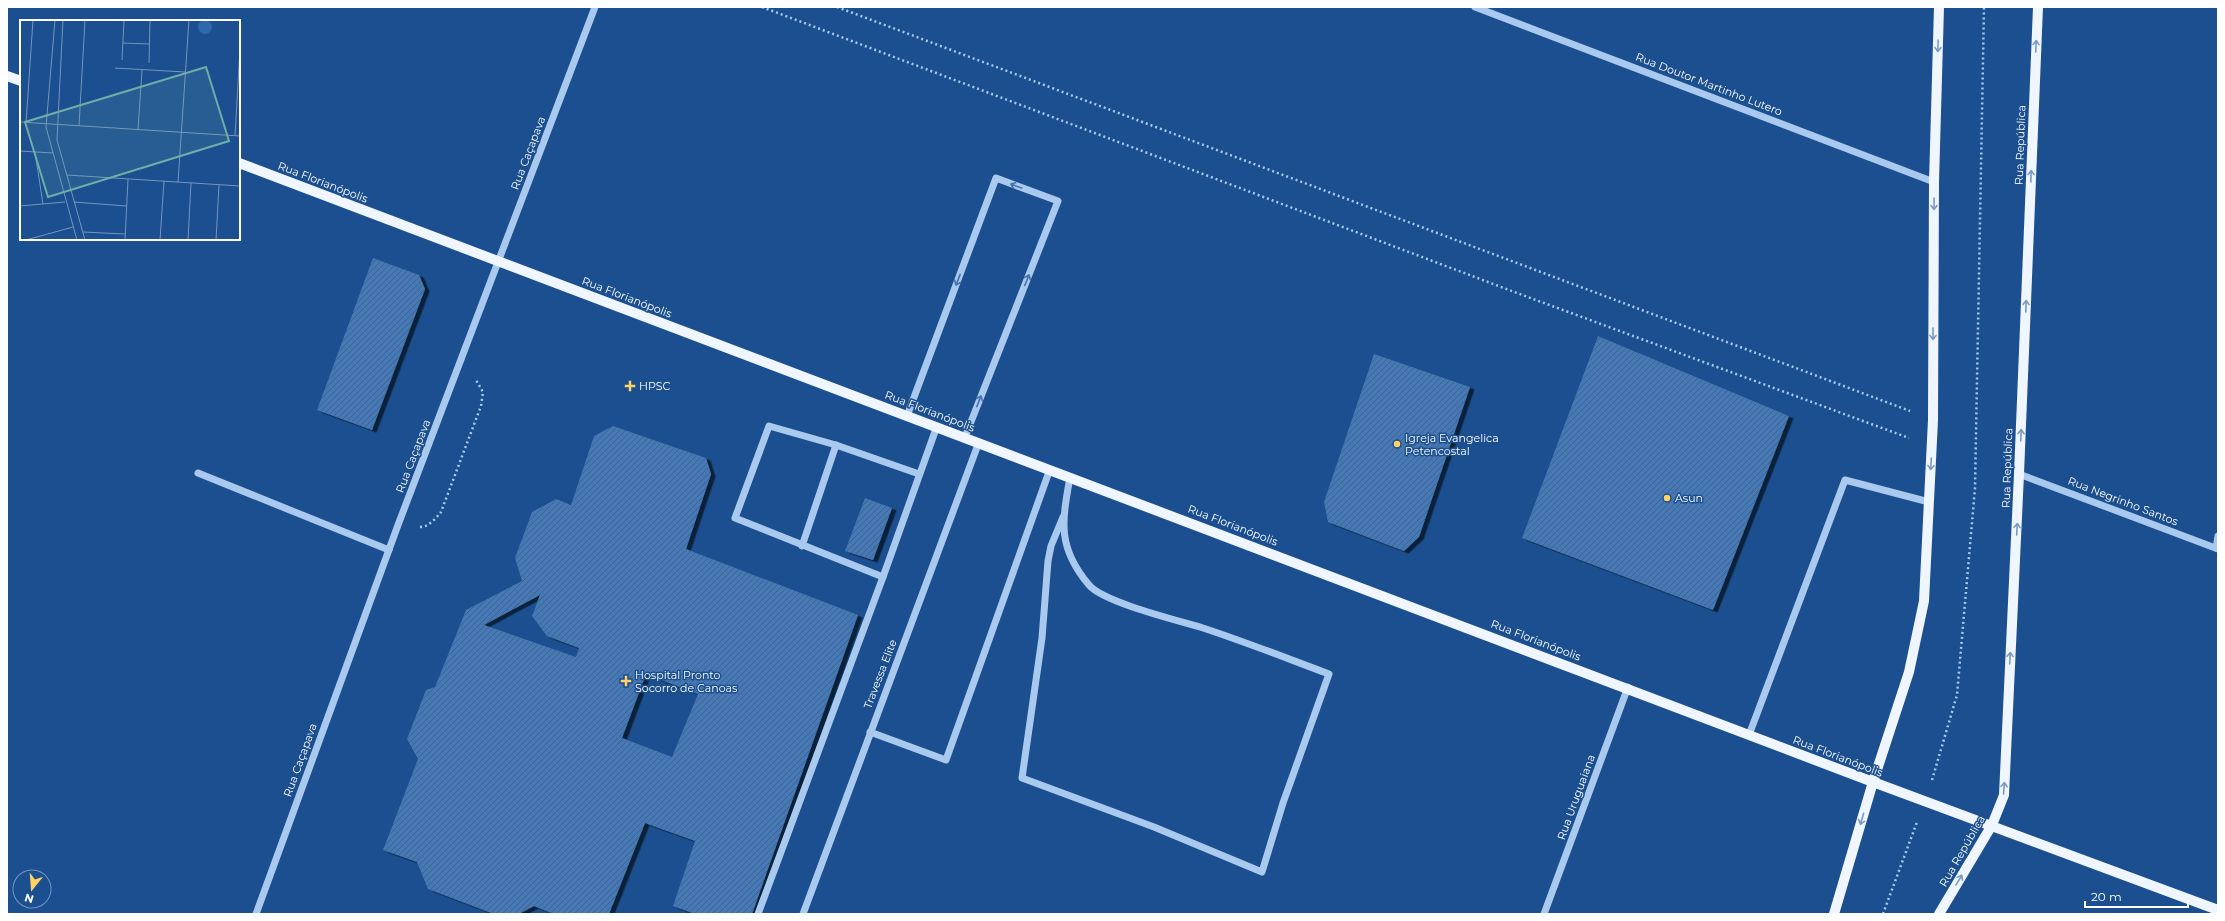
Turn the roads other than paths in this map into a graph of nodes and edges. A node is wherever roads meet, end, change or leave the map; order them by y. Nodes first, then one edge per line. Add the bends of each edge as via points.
1 (595, 7) edge
2 (1475, 7) edge
3 (1939, 7) edge
4 (2038, 7) edge
5 (7, 76) edge
6 (20, 81) edge
7 (240, 163) edge
8 (1934, 182) junction
9 (499, 261) junction
10 (907, 416) junction
11 (937, 426) junction
12 (965, 437) junction
13 (979, 442) junction
14 (836, 446) junction
15 (1050, 469) junction
16 (198, 474) dead end
17 (919, 474) junction
18 (2019, 474) junction
19 (1070, 477) junction
20 (1929, 502) junction
21 (1063, 516) junction
22 (2218, 536) edge
23 (802, 546) junction
24 (2217, 549) edge
25 (389, 550) junction
26 (883, 577) junction
27 (1628, 688) junction
28 (870, 732) junction
29 (1749, 735) junction
30 (1873, 782) junction
31 (1992, 825) junction
32 (2212, 911) edge
33 (256, 914) edge
34 (758, 914) edge
35 (803, 914) edge
36 (1544, 914) edge
37 (1834, 914) edge
38 (1939, 914) edge

1 - 9 street, Rua Caçapava
2 - 8 street, Rua Doutor Martinho Lutero
3 -> 8 main road
18 -> 4 main road, Rua República
5 - 6 main road
7 - 9 main road, Rua Florianópolis
8 -> 20 main road via 1933,420
9 - 10 main road, Rua Florianópolis
9 - 25 street, Rua Caçapava
10 - 11 main road, Rua Florianópolis
12 -> 10 street via 1058,201 996,178
11 - 12 main road, Rua Florianópolis
11 - 17 street
12 - 13 main road, Rua Florianópolis
13 - 15 main road, Rua Florianópolis
13 - 28 street, Travessa Elite
14 - 17 street
14 - 23 street
14 - 23 street via 769,426 735,518
15 - 19 main road, Rua Florianópolis
15 - 28 street via 946,760
16 - 25 street
17 - 26 street
18 - 24 street, Rua Negrinho Santos
31 -> 18 main road, Rua República via 2004,794
19 - 21 street
19 - 27 main road, Rua Florianópolis
20 - 29 street via 1845,480
20 - 30 main road via 1923,608 1909,672
21 - 21 street via 1048,561 1042,638 1022,778 1154,827 1262,872 1328,674 1214,632 1115,600 1090,587 1068,552
22 - 24 street
23 - 26 street
25 - 33 street, Rua Caçapava
26 - 34 street
27 - 29 main road, Rua Florianópolis
27 - 36 street, Rua Uruguaiana
28 - 35 street, Travessa Elite
29 - 30 main road, Rua Florianópolis
30 - 31 main road, Rua Florianópolis
30 -> 37 main road
31 - 32 main road, Rua Florianópolis
38 -> 31 main road, Rua República

